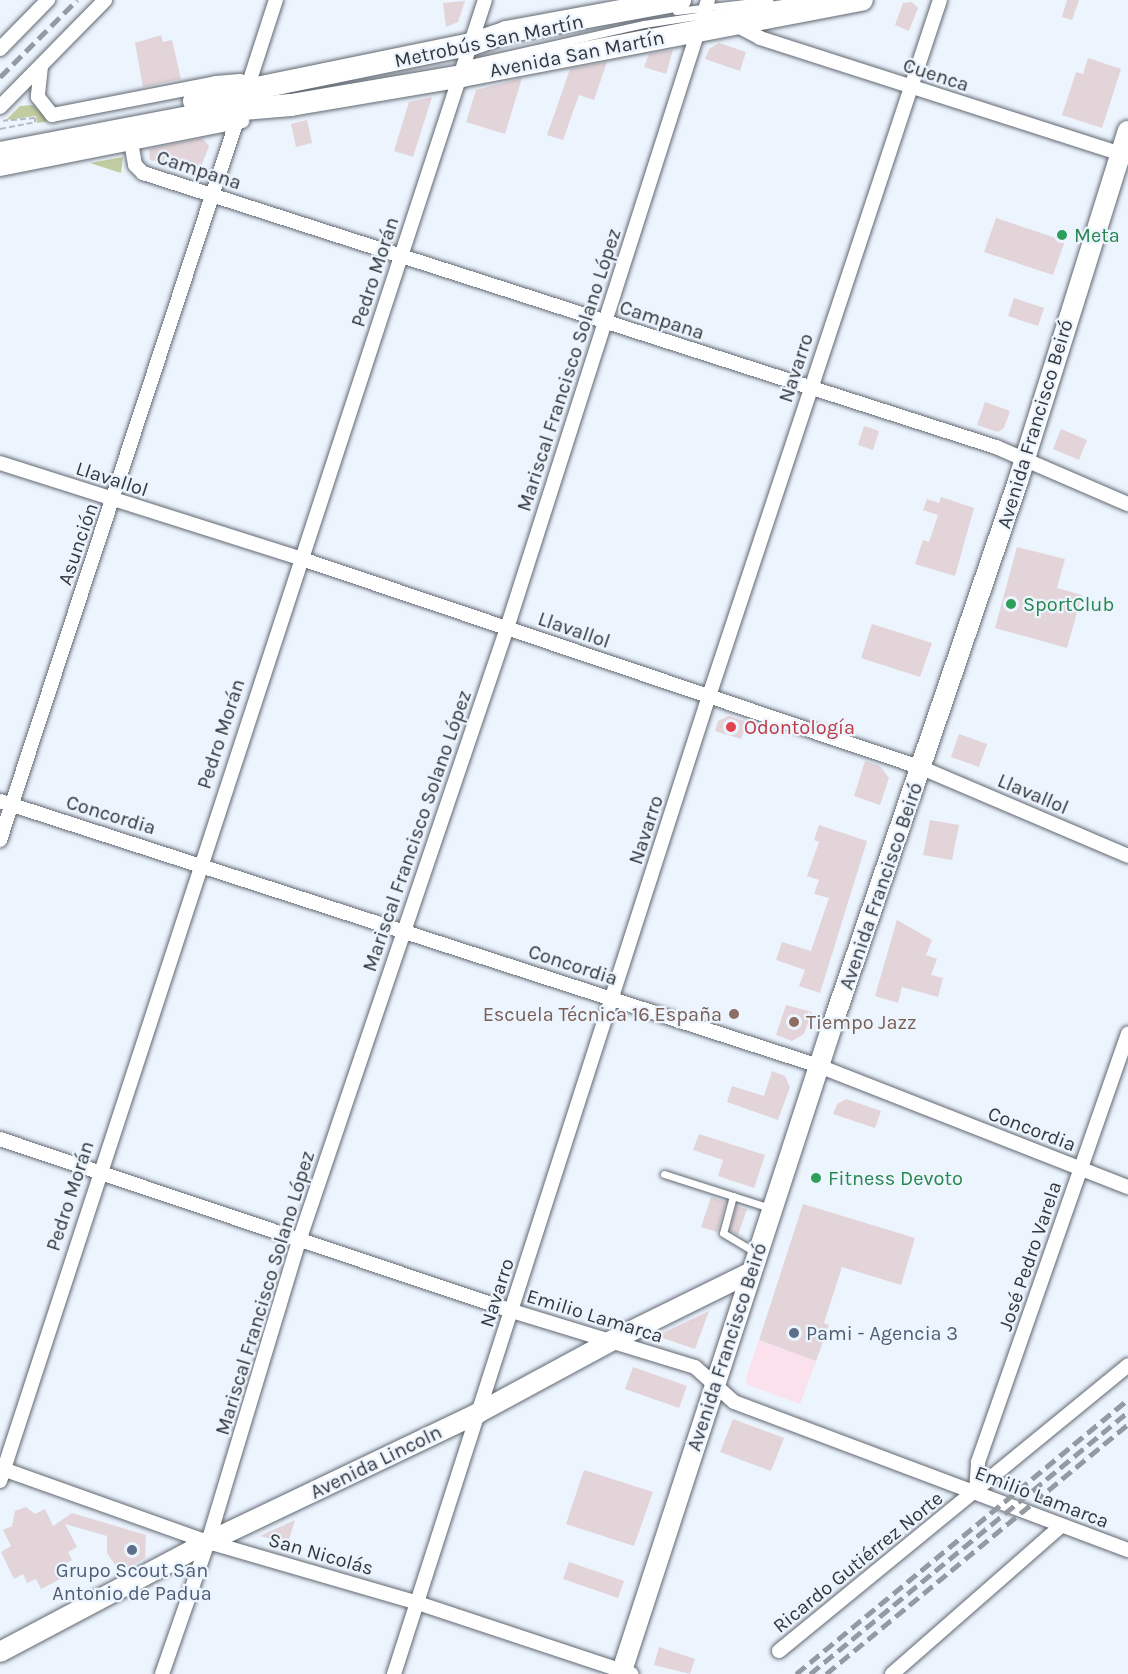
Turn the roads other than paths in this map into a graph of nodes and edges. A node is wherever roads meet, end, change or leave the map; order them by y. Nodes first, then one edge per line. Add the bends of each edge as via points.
1 (48, 0) edge
2 (105, 0) edge
3 (276, 0) edge
4 (485, 0) edge
5 (680, 0) edge
6 (769, 0) edge
7 (802, 0) edge
8 (862, 0) edge
9 (940, 0) edge
10 (651, 2) edge
11 (704, 14) edge
12 (734, 25) junction
13 (0, 50) edge
14 (464, 62) junction
15 (41, 66) junction
16 (422, 73) dead end
17 (909, 87) junction
18 (247, 89) junction
19 (291, 105) junction
20 (4, 110) edge
21 (236, 123) junction
22 (1128, 131) edge
23 (0, 138) edge
24 (131, 142) junction
25 (1124, 155) edge
26 (5, 163) edge
27 (0, 181) edge
28 (211, 193) junction
29 (401, 255) junction
30 (605, 321) junction
31 (810, 390) junction
32 (1024, 457) junction
33 (0, 463) edge
34 (113, 500) junction
35 (1128, 504) edge
36 (299, 558) junction
37 (507, 628) junction
38 (709, 696) junction
39 (922, 768) junction
40 (6, 802) edge
41 (0, 840) edge
42 (1128, 856) edge
43 (200, 863) junction
44 (404, 931) junction
45 (613, 999) junction
46 (1128, 1034) edge
47 (819, 1066) junction
48 (0, 1139) edge
49 (1081, 1169) junction
50 (98, 1171) junction
51 (664, 1174) dead end
52 (1128, 1187) edge
53 (733, 1196) junction
54 (772, 1209) junction
55 (300, 1238) junction
56 (755, 1263) junction
57 (512, 1311) junction
58 (611, 1341) junction
59 (1128, 1365) edge
60 (714, 1386) junction
61 (478, 1413) junction
62 (1, 1473) edge
63 (976, 1492) junction
64 (1061, 1526) junction
65 (208, 1542) junction
66 (1128, 1550) edge
67 (418, 1603) junction
68 (779, 1651) dead end
69 (0, 1652) edge
70 (913, 1656) junction
71 (625, 1673) edge
72 (162, 1674) edge
73 (394, 1674) edge
74 (892, 1674) edge
75 (906, 1674) edge

1 - 13 street
2 - 15 street
3 - 18 street
4 - 14 street, Pedro Morán
5 - 10 main road, Avenida San Martín
6 - 11 lane, Metrobús San Martín
7 - 11 lane, Metrobús San Martín
8 - 12 main road, Avenida San Martín
9 - 17 street, Navarro
10 - 14 main road, Avenida San Martín via 506,32
11 - 12 main road, Avenida San Martín
11 - 14 main road, Avenida San Martín
11 - 14 lane, Metrobús San Martín via 677,10 505,42
11 - 30 street, Mariscal Francisco Solano López
12 - 17 street, Cuenca via 760,38
14 - 18 main road, Avenida San Martín
14 - 19 main road, Avenida San Martín
14 - 29 street, Pedro Morán
15 - 18 street, Avenida San Martín via 38,97 42,108 52,115 216,83 240,81
15 - 20 street
16 - 19 lane, Metrobús San Martín
17 - 25 street, Cuenca
17 - 31 street, Navarro
18 - 23 main road, Avenida San Martín
19 - 21 street, Avenida San Martín
19 - 26 main road, Avenida San Martín via 220,111
21 - 24 street, Avenida San Martín
21 - 28 street, Asunción
22 - 25 main road, Avenida Francisco Beiró
24 - 26 street, Avenida San Martín
24 - 28 street, Campana via 135,165 143,173
25 - 32 main road, Avenida Francisco Beiró
26 - 27 street
28 - 29 street, Campana
28 - 34 street, Asunción
29 - 30 street, Campana
29 - 36 street, Pedro Morán
30 - 31 street, Campana
30 - 37 street, Mariscal Francisco Solano López
31 - 32 street, Campana
31 - 38 street, Navarro
32 - 35 street, Campana
32 - 39 main road, Avenida Francisco Beiró
33 - 34 street, Llavallol
34 - 36 street, Llavallol
34 - 40 street, Asunción
36 - 37 street, Llavallol
36 - 43 street, Pedro Morán
37 - 38 street, Llavallol
37 - 44 street, Mariscal Francisco Solano López
38 - 39 street, Llavallol
38 - 45 street, Navarro
39 - 42 street, Llavallol
39 - 47 main road, Avenida Francisco Beiró
40 - 41 street, Asunción
40 - 43 street, Concordia
43 - 44 street, Concordia
43 - 50 street, Pedro Morán
44 - 45 street, Concordia
44 - 55 street, Mariscal Francisco Solano López
45 - 47 street, Concordia
45 - 57 street, Navarro
46 - 49 street, José Pedro Varela
47 - 49 street, Concordia
47 - 54 main road, Avenida Francisco Beiró
48 - 50 street, Emilio Lamarca
49 - 52 street, Concordia
49 - 63 street, José Pedro Varela via 978,1462
50 - 55 street, Emilio Lamarca
50 - 62 street, Pedro Morán
51 - 53 lane
53 - 54 lane
53 - 56 lane via 723,1233
54 - 56 main road, Avenida Francisco Beiró
55 - 57 street, Emilio Lamarca
55 - 65 street, Mariscal Francisco Solano López
56 - 58 main road, Avenida Lincoln
56 - 60 main road, Avenida Francisco Beiró
57 - 58 street, Emilio Lamarca
57 - 61 street, Navarro
58 - 60 street, Emilio Lamarca via 695,1367 708,1375
58 - 61 main road, Avenida Lincoln
59 - 63 street, Ricardo Gutiérrez Norte
60 - 63 street, Emilio Lamarca via 734,1402
60 - 71 main road, Avenida Francisco Beiró
61 - 65 main road, Avenida Lincoln
61 - 67 street, Navarro
62 - 65 street, San Nicolás
63 - 64 street, Emilio Lamarca
63 - 68 street, Ricardo Gutiérrez Norte
64 - 66 street, Emilio Lamarca
64 - 70 street
65 - 67 street, San Nicolás
65 - 69 main road, Avenida Lincoln
65 - 72 street, Mariscal Francisco Solano López
67 - 71 street, San Nicolás
67 - 73 street, Navarro
70 - 74 street
70 - 75 street

